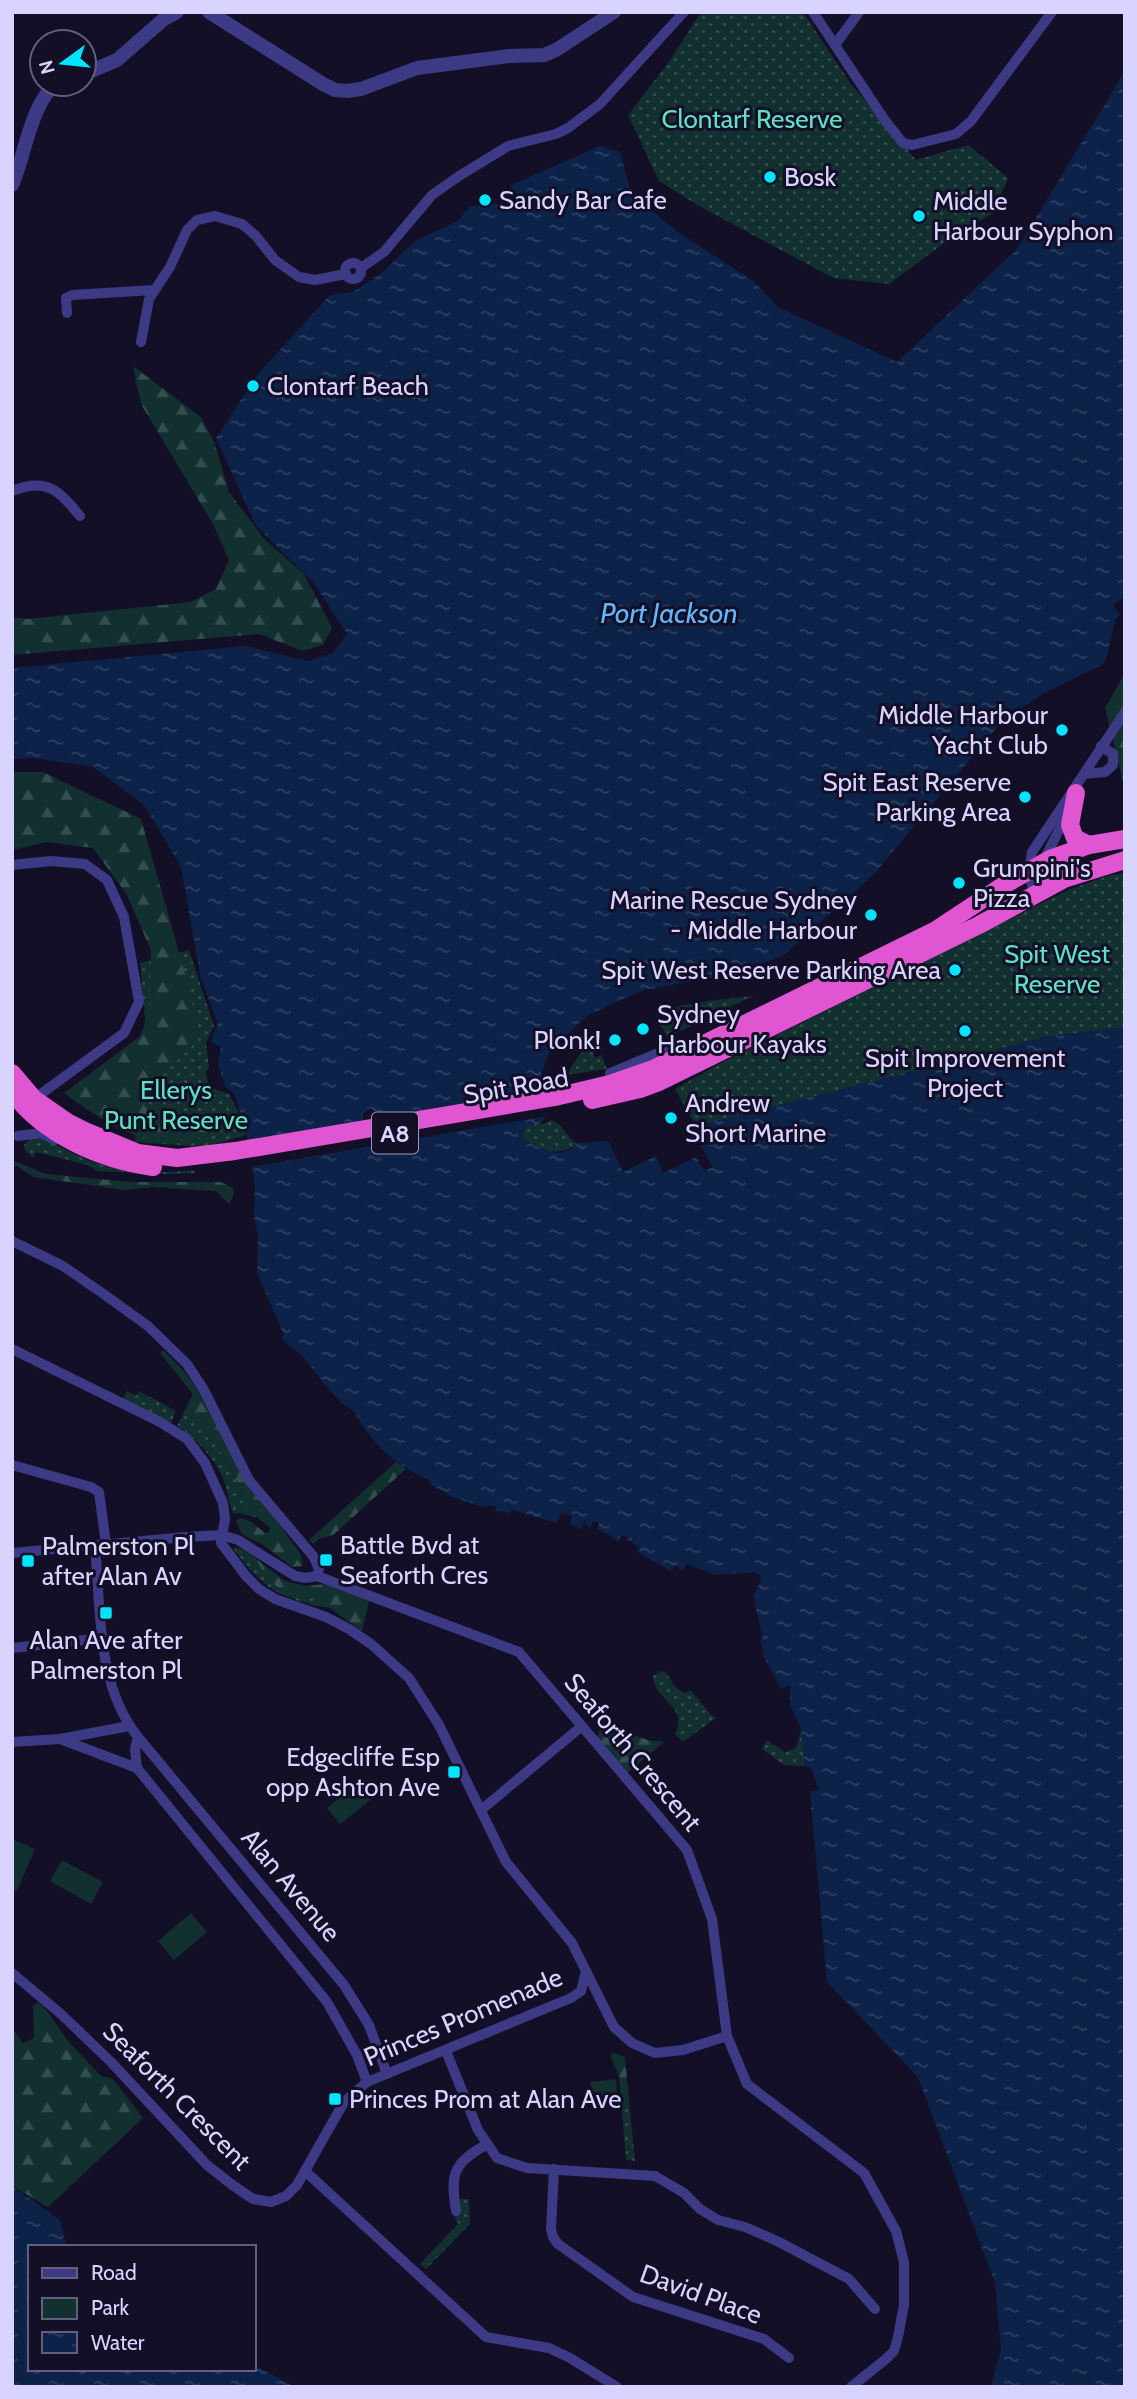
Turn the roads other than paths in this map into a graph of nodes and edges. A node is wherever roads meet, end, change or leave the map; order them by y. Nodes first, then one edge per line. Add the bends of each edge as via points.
1 (177, 12) edge
2 (209, 12) edge
3 (614, 12) edge
4 (684, 12) edge
5 (813, 12) edge
6 (859, 12) edge
7 (1052, 12) edge
8 (835, 45) junction
9 (98, 68) edge
10 (44, 98) edge
11 (12, 185) edge
12 (154, 290) junction
13 (67, 313) dead end
14 (141, 342) dead end
15 (12, 491) edge
16 (80, 516) dead end
17 (1125, 712) edge
18 (1101, 746) junction
19 (1080, 782) junction
20 (1125, 839) edge
21 (1089, 845) junction
22 (1125, 860) edge
23 (12, 865) edge
24 (1036, 866) junction
25 (1038, 893) junction
26 (670, 1048) dead end
27 (12, 1073) edge
28 (610, 1073) dead end
29 (12, 1092) edge
30 (556, 1102) junction
31 (29, 1103) junction
32 (15, 1138) edge
33 (235, 1156) junction
34 (110, 1158) junction
35 (12, 1241) edge
36 (12, 1349) edge
37 (12, 1465) edge
38 (222, 1535) junction
39 (100, 1545) junction
40 (12, 1553) edge
41 (318, 1573) junction
42 (103, 1638) junction
43 (12, 1647) edge
44 (129, 1726) junction
45 (582, 1726) junction
46 (138, 1737) junction
47 (60, 1739) junction
48 (12, 1742) edge
49 (137, 1768) junction
50 (481, 1810) junction
51 (586, 1971) junction
52 (12, 1973) edge
53 (727, 2036) junction
54 (446, 2051) junction
55 (387, 2074) junction
56 (367, 2082) junction
57 (486, 2145) junction
58 (554, 2169) junction
59 (305, 2171) junction
60 (456, 2211) dead end
61 (875, 2309) dead end
62 (789, 2358) dead end
63 (617, 2387) edge
64 (851, 2387) edge

1 - 9 street via 117,60
2 - 3 street via 323,84 347,91 417,68 544,55
4 - 12 street via 600,104 568,128 508,146 459,176 432,195 384,252 361,268 351,263 346,274 315,280 299,277 275,260 249,229 233,220 208,217 187,230
5 - 8 street
6 - 8 street
7 - 8 street via 971,121 957,134 912,145 904,143 884,119
10 - 11 street
12 - 13 street via 72,295 66,299
12 - 14 street
15 - 16 street via 44,485 58,492
17 - 18 street
18 - 19 street
18 - 19 street via 1113,754 1112,765
19 - 21 highway via 1070,825 1075,838
19 - 24 street
20 - 21 highway, Spit Road / A8
21 - 24 highway, Spit Road / A8
22 - 25 highway, Spit Road / A8 via 1075,874
23 - 31 street via 85,864 107,880 124,918 139,1002 124,1033
24 - 25 street
24 - 30 highway, Spit Road / A8 via 936,930 699,1047 634,1076
25 - 30 highway, Spit Road / A8 via 659,1082 610,1097
26 - 28 street
27 - 31 highway, A8
29 - 31 highway, A8
30 - 33 highway, Spit Road / A8
31 - 32 street via 26,1123
31 - 33 highway, A8 via 138,1153 177,1158
31 - 34 highway, A8 via 60,1134
32 - 34 street via 43,1133 88,1157
33 - 34 highway, Spit Road / A8 via 169,1168
35 - 41 street via 63,1266 105,1295 148,1326 187,1364 249,1480 313,1556
36 - 38 street via 187,1439 205,1463 223,1503
37 - 39 street, Alan Avenue via 99,1492
38 - 39 street
38 - 41 street, Seaforth Crescent via 295,1576
38 - 50 street via 230,1556 259,1589 349,1629 399,1667 430,1709
39 - 40 street
39 - 42 street, Alan Avenue
41 - 45 street, Seaforth Crescent via 519,1652
42 - 43 street
42 - 44 street, Alan Avenue via 116,1703
44 - 46 street, Alan Avenue
44 - 47 street
45 - 50 street
45 - 53 street, Seaforth Crescent via 687,1850 712,1919
46 - 49 street
46 - 55 street, Alan Avenue via 344,1985 369,2025
47 - 48 street
47 - 49 street
49 - 56 street, Alan Avenue via 327,2002
50 - 51 street via 506,1862 572,1943
51 - 53 street via 614,2027 632,2043 655,2053 683,2050
51 - 54 street, Princes Promenade via 581,1991 571,1998
52 - 59 street, Seaforth Crescent via 111,2062 207,2165 253,2199 271,2202 286,2196
53 - 64 street, Seaforth Crescent via 747,2084 864,2173 896,2231 904,2262 904,2305 894,2351
54 - 55 street, Princes Promenade
54 - 57 street
55 - 56 street, Princes Promenade
56 - 59 street, Princes Promenade via 344,2102
57 - 58 street via 497,2158 512,2165
57 - 60 street via 459,2162 454,2174
58 - 61 street via 644,2175 667,2181 718,2220 778,2241 849,2278
58 - 62 street, David Place via 551,2229 558,2244 633,2297 764,2339
59 - 63 street via 486,2337 549,2348

